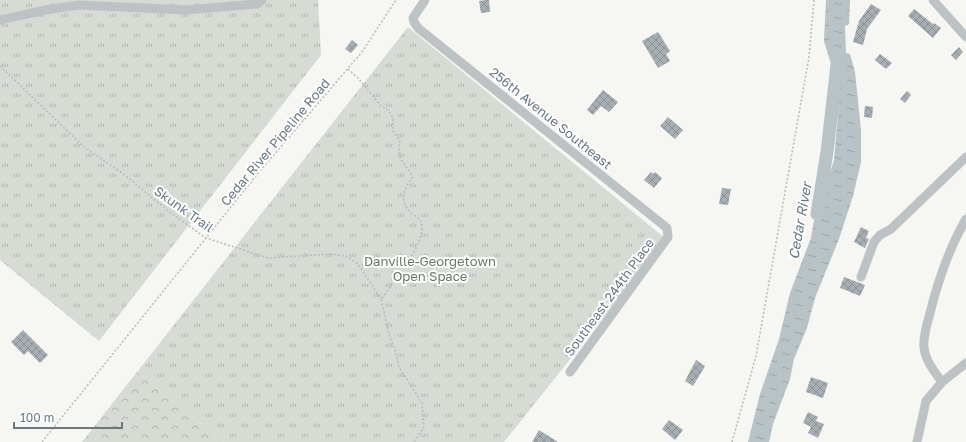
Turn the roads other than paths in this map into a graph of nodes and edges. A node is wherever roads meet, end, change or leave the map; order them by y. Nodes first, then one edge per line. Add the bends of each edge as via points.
1 (262, 0) edge
2 (425, 0) edge
3 (933, 0) edge
4 (0, 20) edge
5 (966, 37) edge
6 (966, 157) edge
7 (966, 219) edge
8 (668, 237) joint
9 (861, 277) dead end
10 (966, 363) edge
11 (570, 372) dead end
12 (942, 382) junction
13 (917, 442) edge

1 - 4 street via 257,4 186,10 79,5
2 - 8 street, 256th Avenue Southeast via 413,18 418,28 667,228
3 - 5 street
6 - 9 street via 890,229 880,234 874,242
7 - 12 street via 940,277 926,330 926,356
8 - 11 street, Southeast 244th Place
10 - 12 street
12 - 13 street via 926,401

